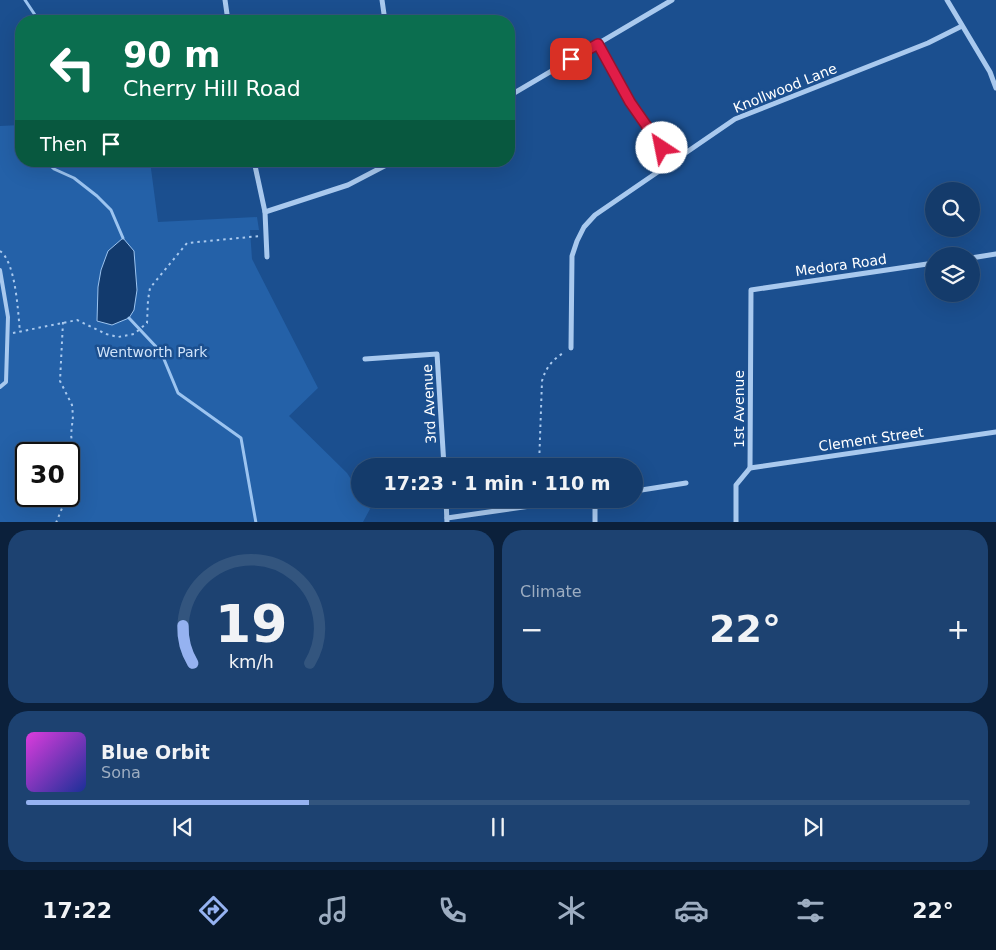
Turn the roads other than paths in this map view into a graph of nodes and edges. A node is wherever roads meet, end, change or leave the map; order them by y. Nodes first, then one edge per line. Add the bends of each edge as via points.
1 (225, 0) edge
2 (382, 0) edge
3 (672, 0) edge
4 (947, 0) edge
5 (227, 15) edge
6 (385, 15) edge
7 (962, 26) junction
8 (598, 44) junction
9 (996, 70) edge
10 (990, 72) junction
11 (996, 88) edge
12 (515, 92) edge
13 (671, 162) junction
14 (255, 167) edge
15 (382, 167) edge
16 (265, 212) junction
17 (996, 254) edge
18 (268, 257) dead end
19 (980, 257) edge
20 (925, 264) edge
21 (0, 270) edge
22 (751, 290) joint
23 (571, 348) road end
24 (364, 359) dead end
25 (0, 387) edge
26 (996, 432) edge
27 (444, 458) edge
28 (750, 468) junction
29 (686, 483) dead end
30 (643, 489) edge
31 (522, 508) edge
32 (595, 508) edge
33 (447, 520) edge
34 (595, 522) edge
35 (736, 522) edge

1 - 5 street
2 - 6 street
3 - 8 street
4 - 7 street
7 - 10 street
7 - 13 street, Knollwood Lane via 928,44 735,119
8 - 12 street
8 - 13 street via 630,102
9 - 10 street
10 - 11 street
13 - 23 street, Knollwood Lane via 601,210 584,227 576,241 572,256
14 - 16 street
15 - 16 street via 348,184
16 - 18 street
17 - 19 street
20 - 22 street, Medora Road
21 - 25 lane via 8,317 6,382
22 - 28 street, 1st Avenue
24 - 27 street, 3rd Avenue via 437,354
26 - 28 street, Clement Street
28 - 35 street, 1st Avenue via 736,485
29 - 30 street
31 - 33 street
32 - 34 street

